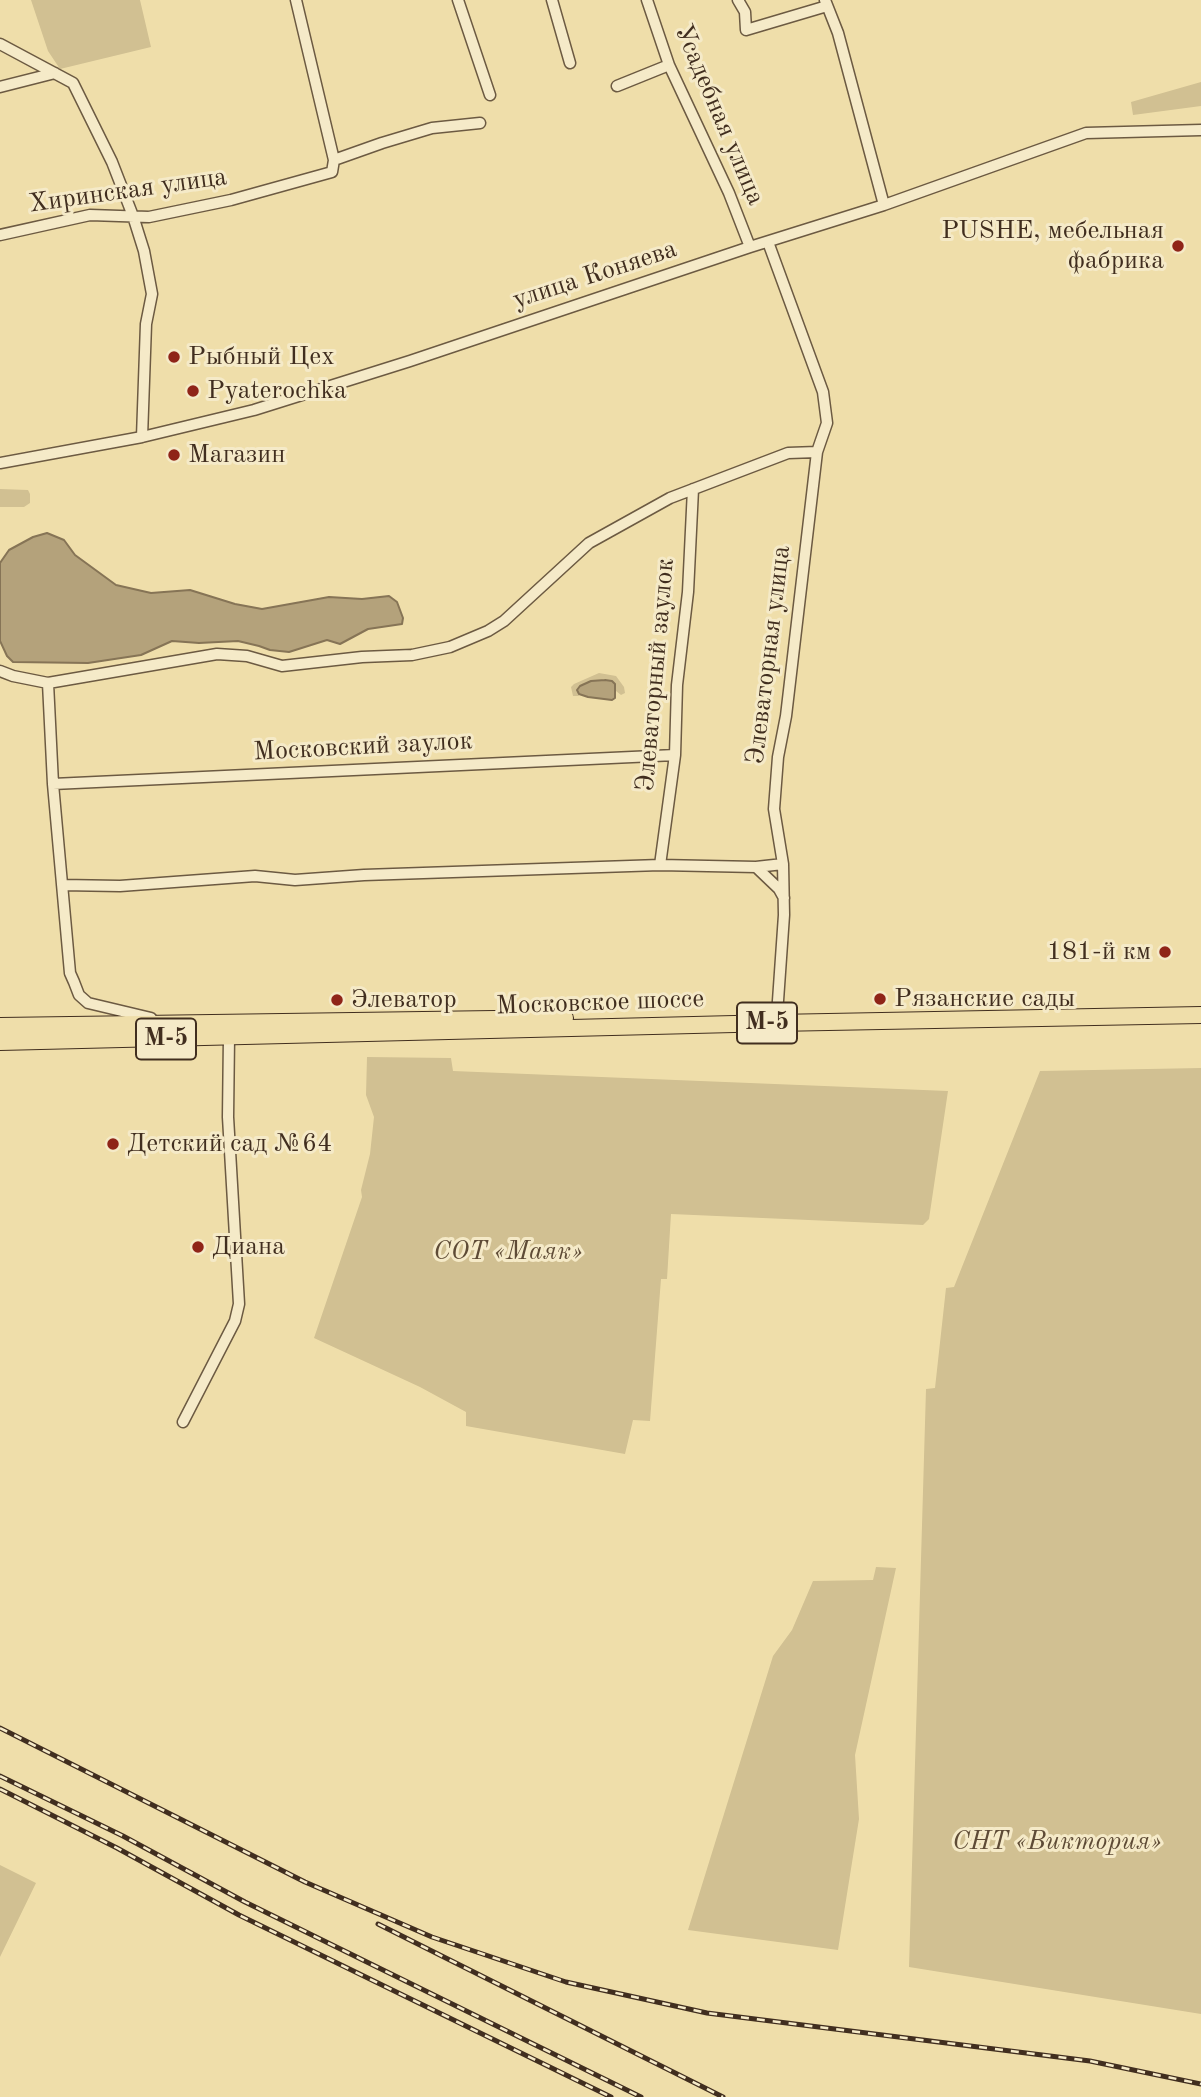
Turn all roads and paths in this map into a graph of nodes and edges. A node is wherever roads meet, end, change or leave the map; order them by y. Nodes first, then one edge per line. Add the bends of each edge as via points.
1 (296, 0) edge
2 (458, 0) edge
3 (552, 0) edge
4 (647, 0) edge
5 (738, 0) edge
6 (826, 3) edge
7 (0, 44) edge
8 (570, 63) dead end
9 (669, 65) junction
10 (55, 73) junction
11 (617, 86) dead end
12 (0, 87) edge
13 (490, 95) dead end
14 (480, 123) dead end
15 (1201, 130) edge
16 (334, 160) junction
17 (884, 205) junction
18 (133, 216) junction
19 (0, 235) edge
20 (768, 242) junction
21 (750, 247) junction
22 (142, 436) junction
23 (817, 452) junction
24 (0, 463) edge
25 (693, 489) junction
26 (0, 671) edge
27 (48, 683) junction
28 (675, 755) junction
29 (53, 784) junction
30 (783, 864) junction
31 (660, 865) junction
32 (756, 867) junction
33 (62, 885) junction
34 (784, 898) junction
35 (1201, 1007) edge
36 (777, 1015) junction
37 (1201, 1015) edge
38 (182, 1024) junction
39 (0, 1026) edge
40 (229, 1037) junction
41 (0, 1042) edge
42 (183, 1422) dead end

1 - 16 street
2 - 13 street
3 - 8 street
4 - 9 street, Усадебная улица
5 - 6 street via 746,12 746,30
6 - 17 street
7 - 10 street
9 - 11 street
9 - 21 street, Усадебная улица
10 - 12 street
10 - 18 street via 73,83 85,103
14 - 16 street, Хиринская улица via 432,128
15 - 17 street, улица Коняева via 1086,133
16 - 18 street, Хиринская улица via 332,173 284,187 149,217
17 - 20 street, улица Коняева
18 - 19 street, Хиринская улица via 90,215
18 - 22 street via 152,294 146,324
20 - 21 street, улица Коняева
20 - 23 street, Элеваторная улица via 823,392 827,423
21 - 22 street, улица Коняева via 254,410
22 - 24 street, улица Коняева
23 - 25 street via 788,453
23 - 30 street, Элеваторная улица via 778,757 774,809
25 - 27 street via 589,543 504,621 450,647 282,667 247,656 217,654
25 - 28 street, Элеваторный заулок
26 - 27 street
27 - 29 street
28 - 29 street, Московский заулок
28 - 31 street, Элеваторный заулок
29 - 33 street
30 - 32 street
30 - 34 street, Элеваторная улица
31 - 32 street
31 - 33 street
32 - 34 street
33 - 38 street via 70,973 79,995 114,1012
34 - 36 street, Элеваторная улица
35 - 36 highway, Московское шоссе / М-5
36 - 38 highway, Московское шоссе / М-5
37 - 40 highway, Московское шоссе / М-5
38 - 39 highway, Московское шоссе / М-5
40 - 41 highway, Московское шоссе / М-5
40 - 42 street via 228,1117 239,1304 235,1321

